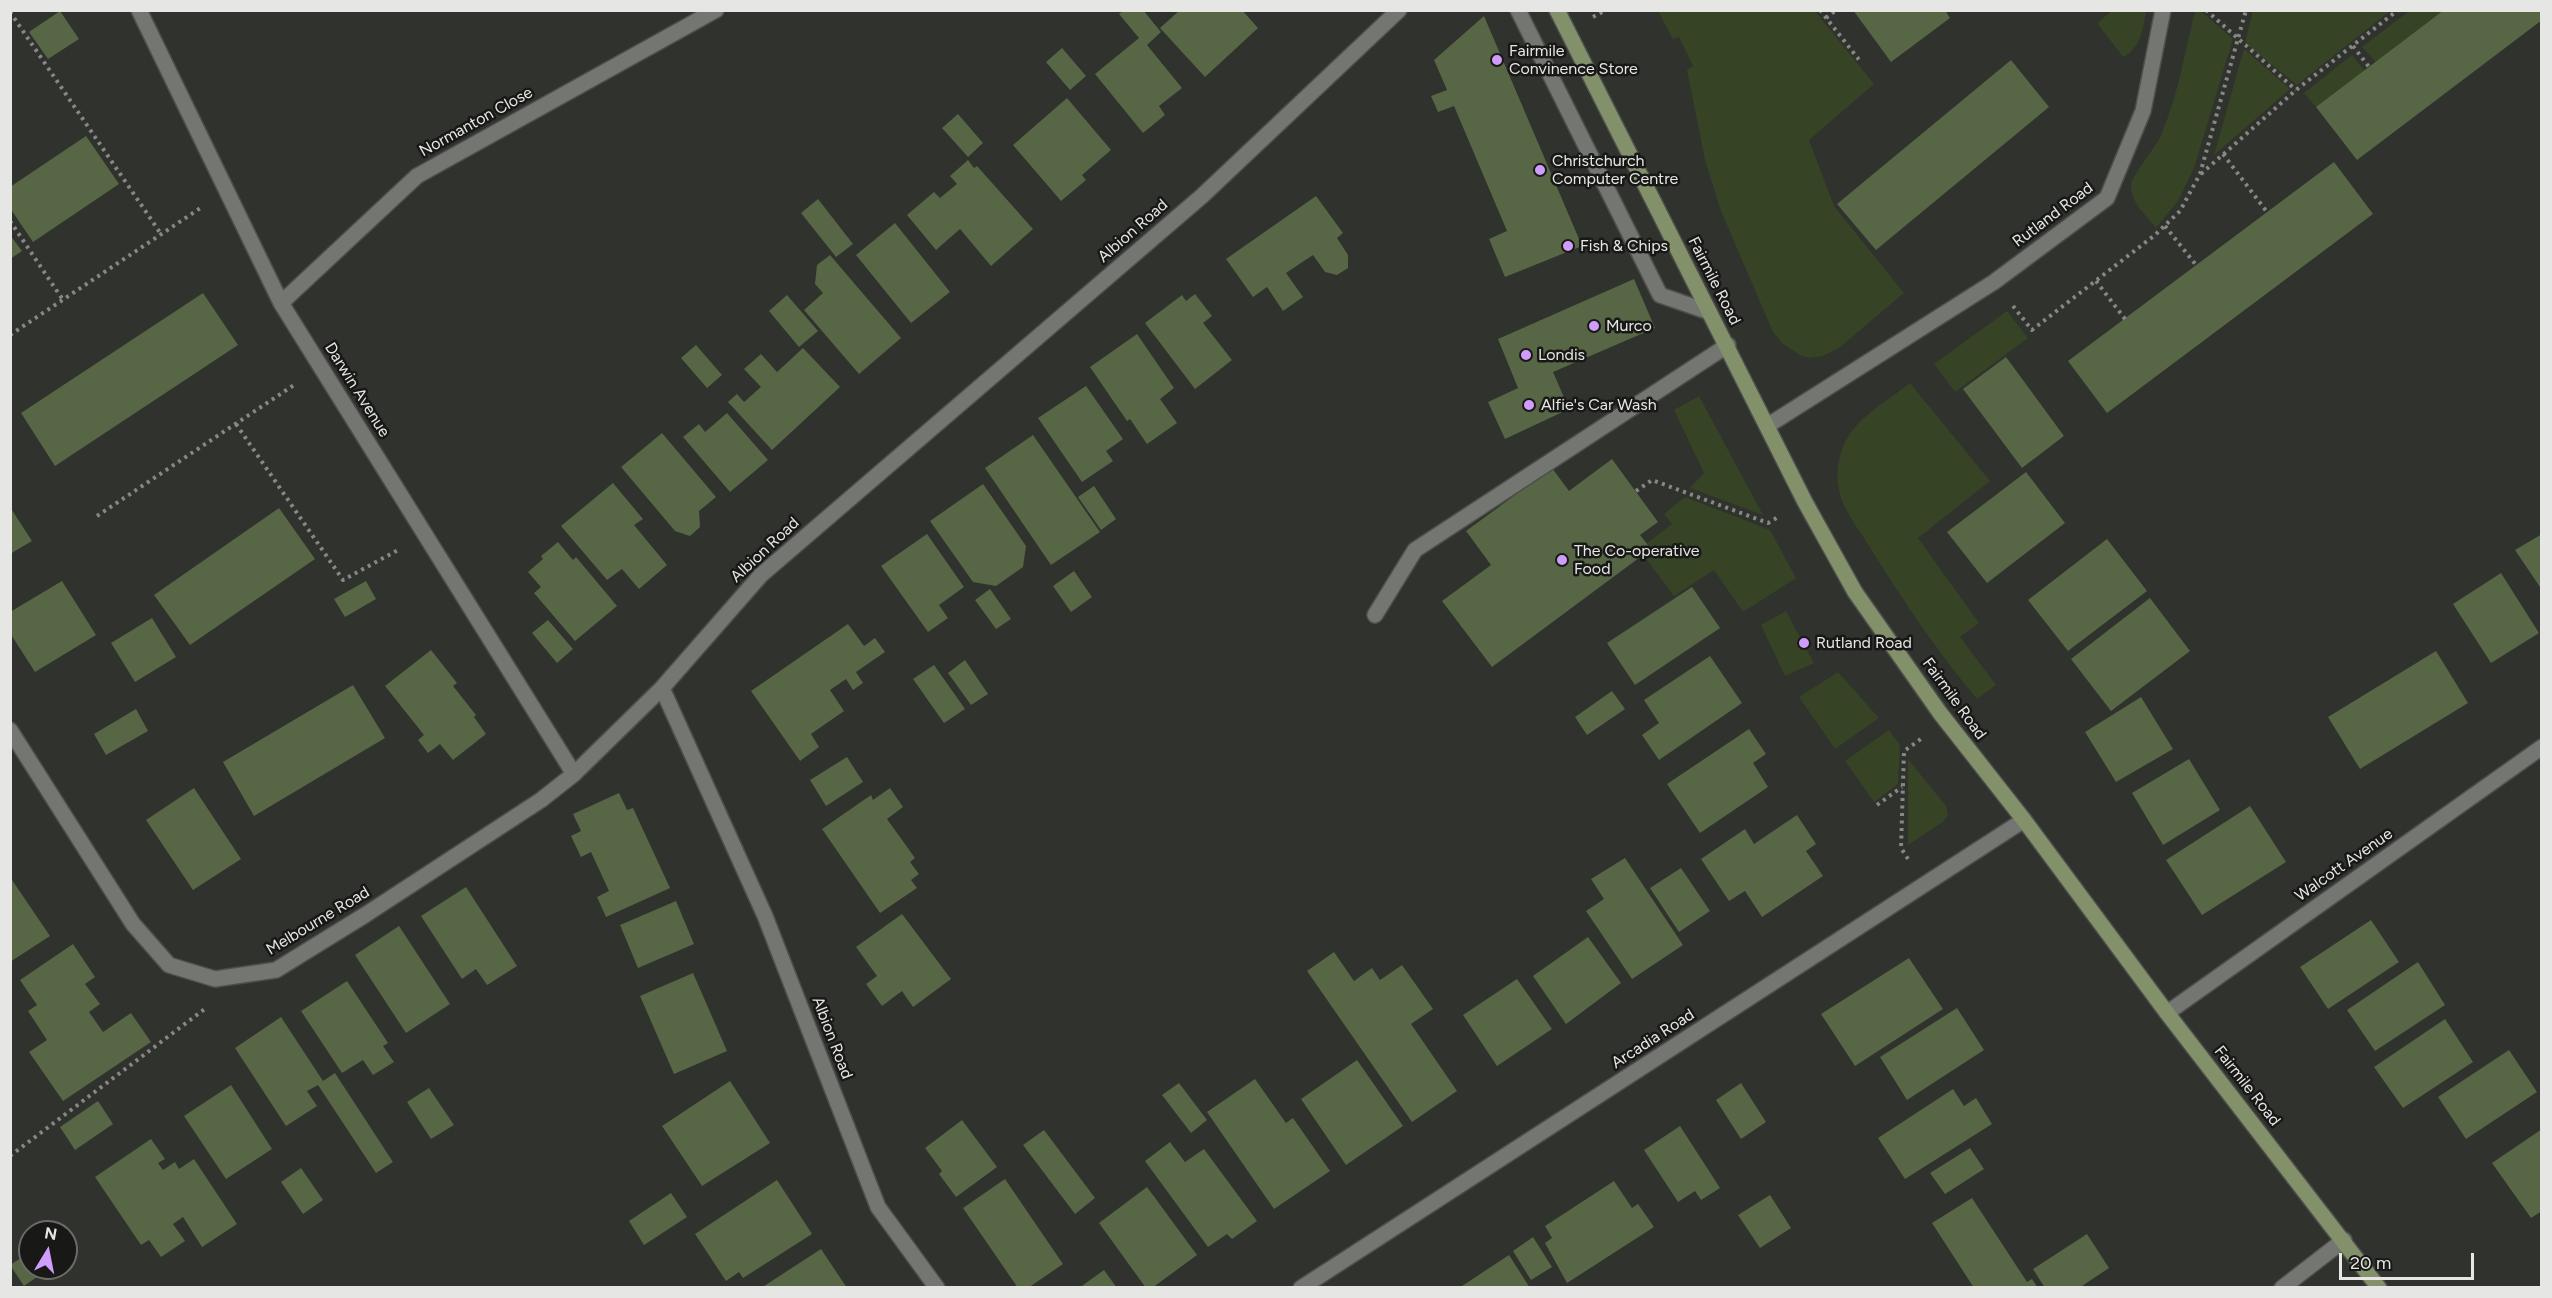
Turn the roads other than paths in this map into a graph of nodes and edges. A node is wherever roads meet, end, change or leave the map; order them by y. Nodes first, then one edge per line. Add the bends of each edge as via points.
1 (139, 10) edge
2 (716, 10) edge
3 (1399, 10) edge
4 (1518, 10) edge
5 (1557, 10) edge
6 (2163, 10) edge
7 (281, 303) junction
8 (1709, 312) junction
9 (1728, 345) junction
10 (1767, 426) junction
11 (1375, 615) dead end
12 (662, 688) junction
13 (10, 730) edge
14 (2541, 747) edge
15 (574, 774) junction
16 (2024, 820) junction
17 (2167, 1013) junction
18 (2344, 1240) junction
19 (937, 1287) edge
20 (1301, 1287) edge
21 (2282, 1287) edge
22 (2379, 1287) edge

1 - 7 street, Darwin Avenue
2 - 7 street, Normanton Close via 417,176
3 - 12 street, Albion Road via 1202,195 761,575
4 - 8 street via 1660,295
5 - 8 main road, Fairmile Road
6 - 10 street, Rutland Road via 2143,111 2107,198 1994,282
7 - 15 street, Darwin Avenue
8 - 9 main road, Fairmile Road
9 - 10 main road, Fairmile Road
9 - 11 street via 1415,550
10 - 16 main road, Fairmile Road via 1855,592 1947,722
12 - 15 street, Melbourne Road
12 - 19 street, Albion Road via 765,916 878,1207
13 - 15 street, Melbourne Road via 133,924 169,965 215,979 276,970 541,800
14 - 17 street, Walcott Avenue
16 - 17 main road, Fairmile Road
16 - 20 street, Arcadia Road
17 - 18 main road, Fairmile Road
18 - 21 street
18 - 22 main road, Fairmile Road

